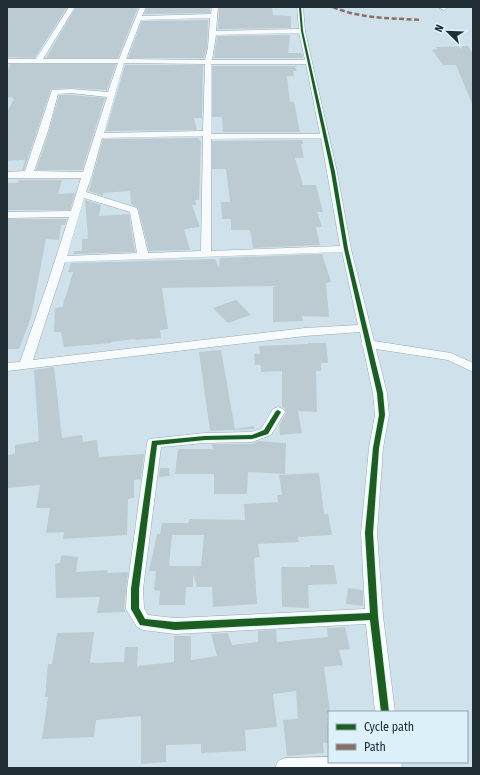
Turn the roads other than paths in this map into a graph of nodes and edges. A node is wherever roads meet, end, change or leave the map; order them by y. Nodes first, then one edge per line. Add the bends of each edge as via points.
1 (72, 7) edge
2 (143, 7) edge
3 (215, 7) edge
4 (297, 9) edge
5 (213, 16) junction
6 (139, 18) junction
7 (213, 33) junction
8 (298, 33) junction
9 (298, 47) dead end
10 (122, 60) junction
11 (38, 61) junction
12 (208, 61) junction
13 (8, 62) edge
14 (309, 62) junction
15 (112, 95) junction
16 (208, 135) junction
17 (99, 136) junction
18 (325, 136) junction
19 (29, 174) junction
20 (7, 175) edge
21 (88, 175) junction
22 (82, 194) junction
23 (75, 214) junction
24 (7, 215) edge
25 (346, 249) junction
26 (206, 254) junction
27 (143, 256) junction
28 (60, 259) junction
29 (363, 328) junction
30 (368, 344) junction
31 (25, 364) junction
32 (7, 366) edge
33 (473, 368) edge
34 (278, 412) dead end
35 (374, 616) junction
36 (385, 711) edge
37 (392, 765) edge
38 (285, 768) edge

1 - 11 street
2 - 6 street
3 - 5 street
4 - 8 street
5 - 6 street
5 - 7 street
6 - 10 street
7 - 8 street
7 - 12 street via 212,50
8 - 14 street
9 - 14 street
10 - 11 street
10 - 12 street
10 - 15 street
11 - 13 street
12 - 14 street
12 - 16 street
14 - 18 street
15 - 17 street
15 - 19 street via 55,92
16 - 17 street
16 - 18 street
16 - 26 street
17 - 21 street
18 - 25 street
19 - 20 street
19 - 21 street
21 - 22 street
22 - 23 street
22 - 27 street via 134,210
23 - 24 street
23 - 28 street
25 - 26 street
25 - 29 street
26 - 27 street
27 - 28 street
28 - 31 street
29 - 30 street
29 - 31 street via 305,332
30 - 33 street via 451,357
30 - 35 street via 380,393 382,415 376,448 369,533
31 - 32 street
34 - 35 street via 266,432 252,436 154,443 135,589 135,608 143,622 175,626
35 - 36 street
37 - 38 street

